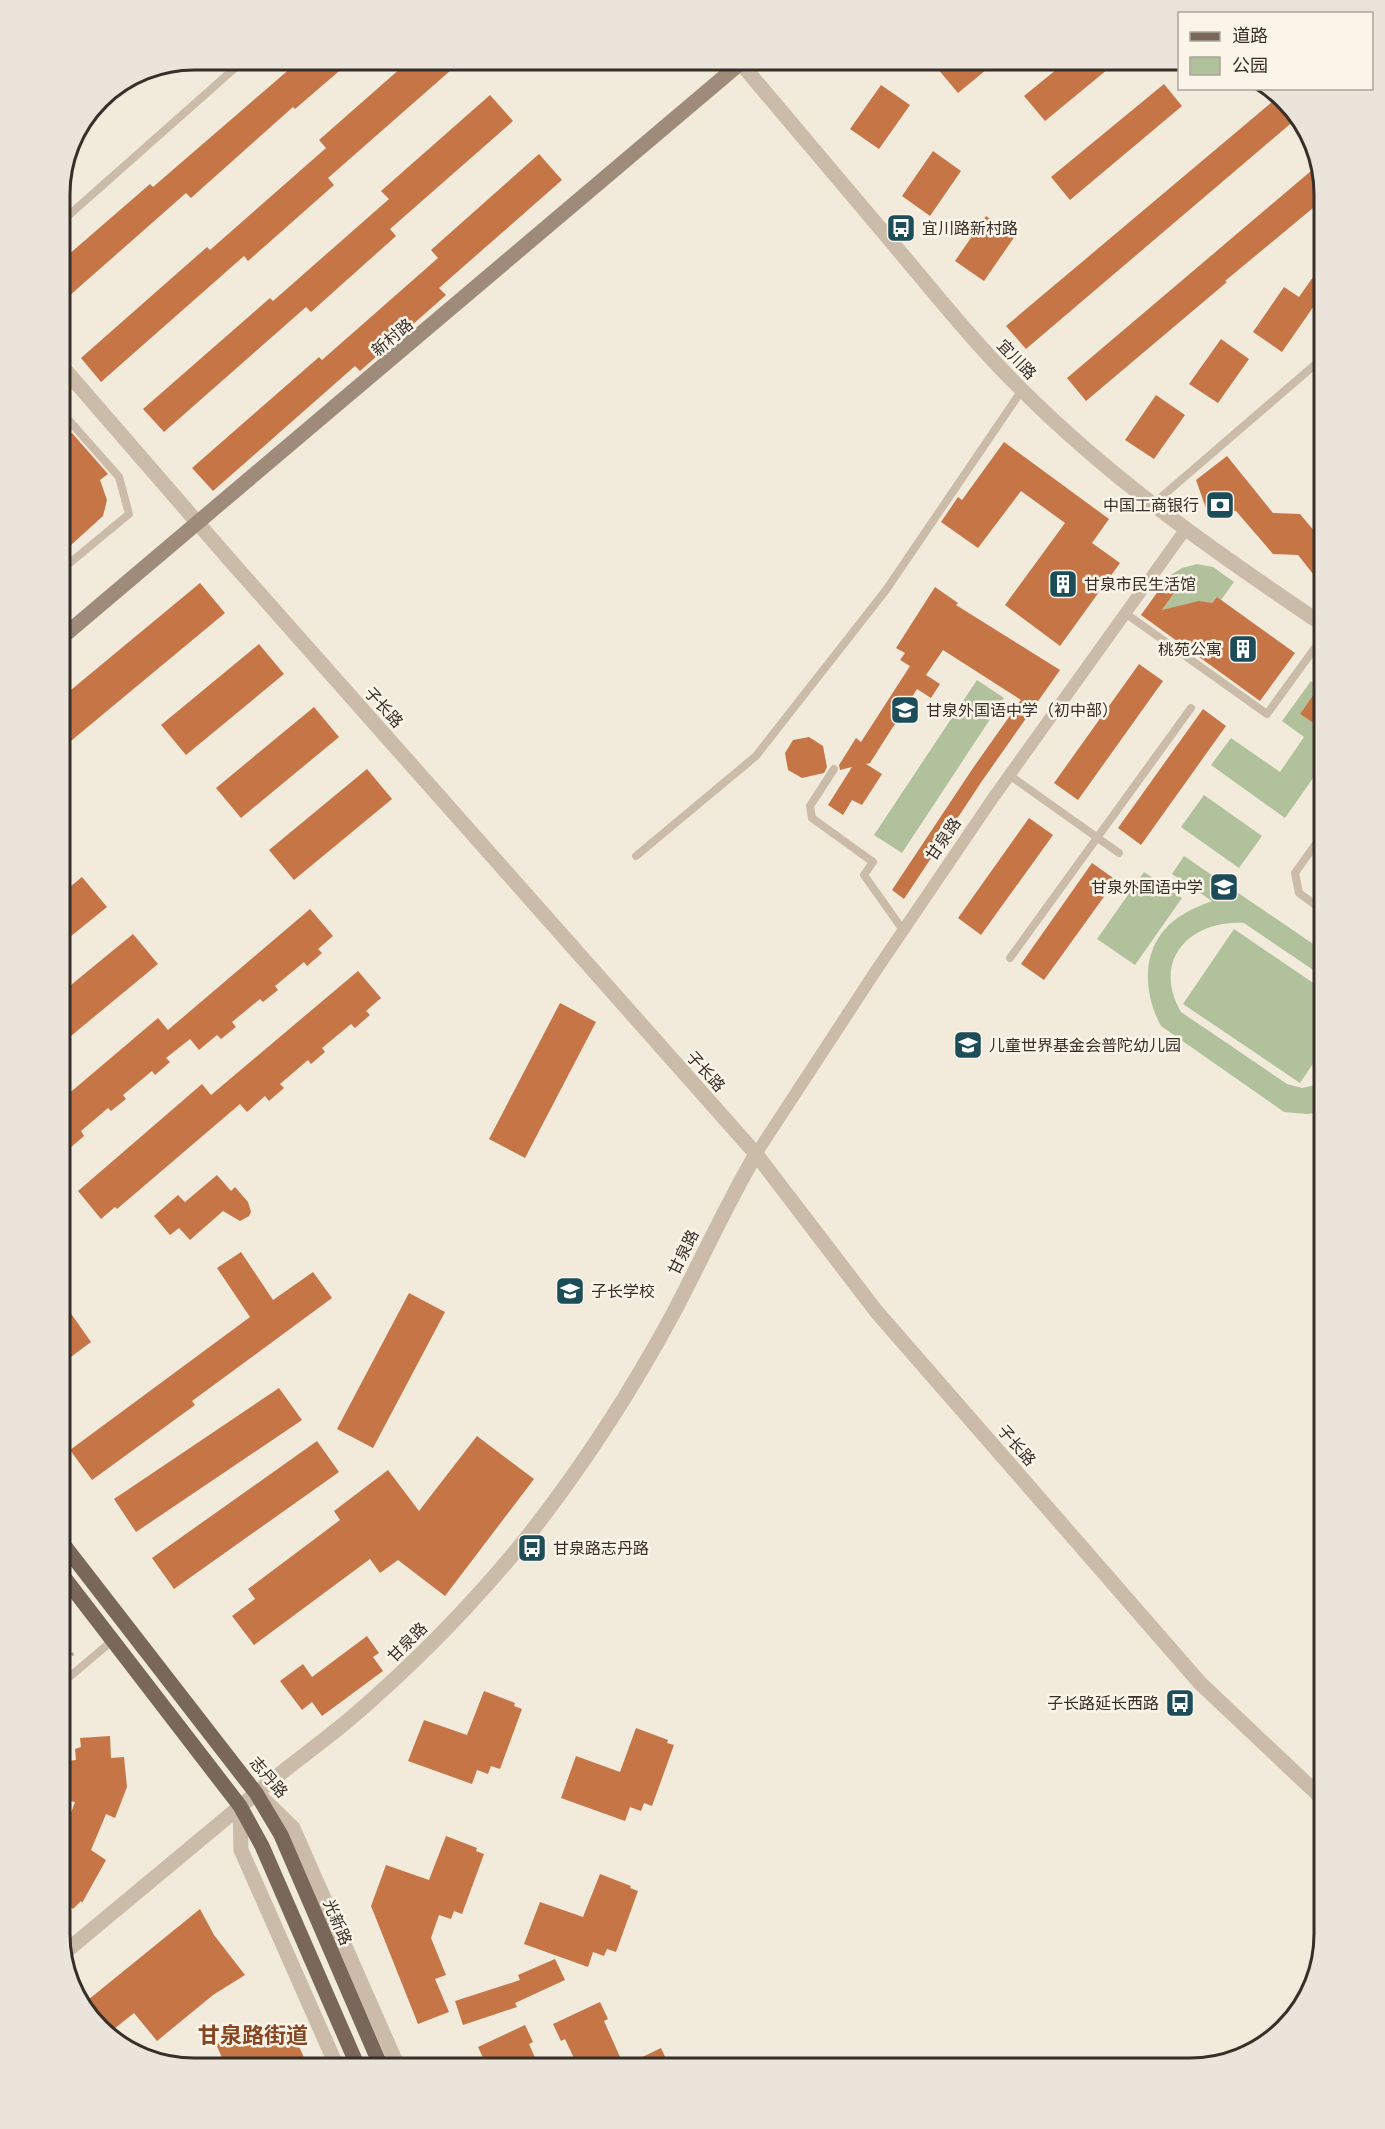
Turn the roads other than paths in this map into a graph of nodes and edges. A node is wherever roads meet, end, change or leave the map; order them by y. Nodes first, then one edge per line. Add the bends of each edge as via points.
1 (232, 71) edge
2 (729, 71) edge
3 (749, 71) edge
4 (71, 213) edge
5 (1315, 365) edge
6 (71, 377) edge
7 (1022, 390) junction
8 (71, 423) edge
9 (1152, 505) junction
10 (198, 524) junction
11 (1185, 530) junction
12 (71, 563) edge
13 (1125, 613) junction
14 (1315, 619) edge
15 (71, 630) edge
16 (1315, 648) edge
17 (1191, 708) dead end
18 (834, 769) dead end
19 (1009, 775) junction
20 (1097, 838) junction
21 (1315, 845) edge
22 (1119, 853) dead end
23 (636, 856) dead end
24 (1315, 905) edge
25 (903, 930) junction
26 (1010, 958) dead end
27 (756, 1154) junction
28 (70, 1553) edge
29 (70, 1585) edge
30 (113, 1640) junction
31 (70, 1676) edge
32 (1315, 1792) edge
33 (256, 1793) junction
34 (240, 1806) junction
35 (72, 1947) edge
36 (333, 2058) edge
37 (354, 2058) edge
38 (377, 2058) edge
39 (394, 2058) edge

1 - 4 lane
2 - 10 main road, 新村路
3 - 7 street, 宜川路 via 933,293
5 - 9 lane
6 - 10 street, 子长路
7 - 9 street, 宜川路
7 - 23 lane via 886,590 756,756
8 - 12 lane via 119,477 129,514
9 - 11 street, 宜川路
10 - 15 main road, 新村路
10 - 27 street, 子长路
11 - 13 street, 甘泉路
11 - 14 street, 宜川路
13 - 16 lane via 1267,714
13 - 19 street, 甘泉路
17 - 20 lane
18 - 25 lane via 810,806 812,818 873,862 864,875
19 - 20 lane
19 - 25 street, 甘泉路
20 - 22 lane
20 - 26 lane
21 - 24 lane via 1295,873 1299,893
25 - 27 street, 甘泉路
27 - 32 street, 子长路 via 876,1311 1200,1683
27 - 33 street, 甘泉路 via 620,1406 524,1541 420,1655 350,1719
28 - 33 main road, 志丹路
29 - 30 main road
30 - 31 lane
30 - 34 main road
33 - 34 street, 甘泉路
33 - 38 main road, 光新路 via 281,1835
33 - 39 street, 志丹路 via 293,1828
34 - 35 street, 甘泉路
34 - 36 street via 241,1850
34 - 37 main road via 262,1846

